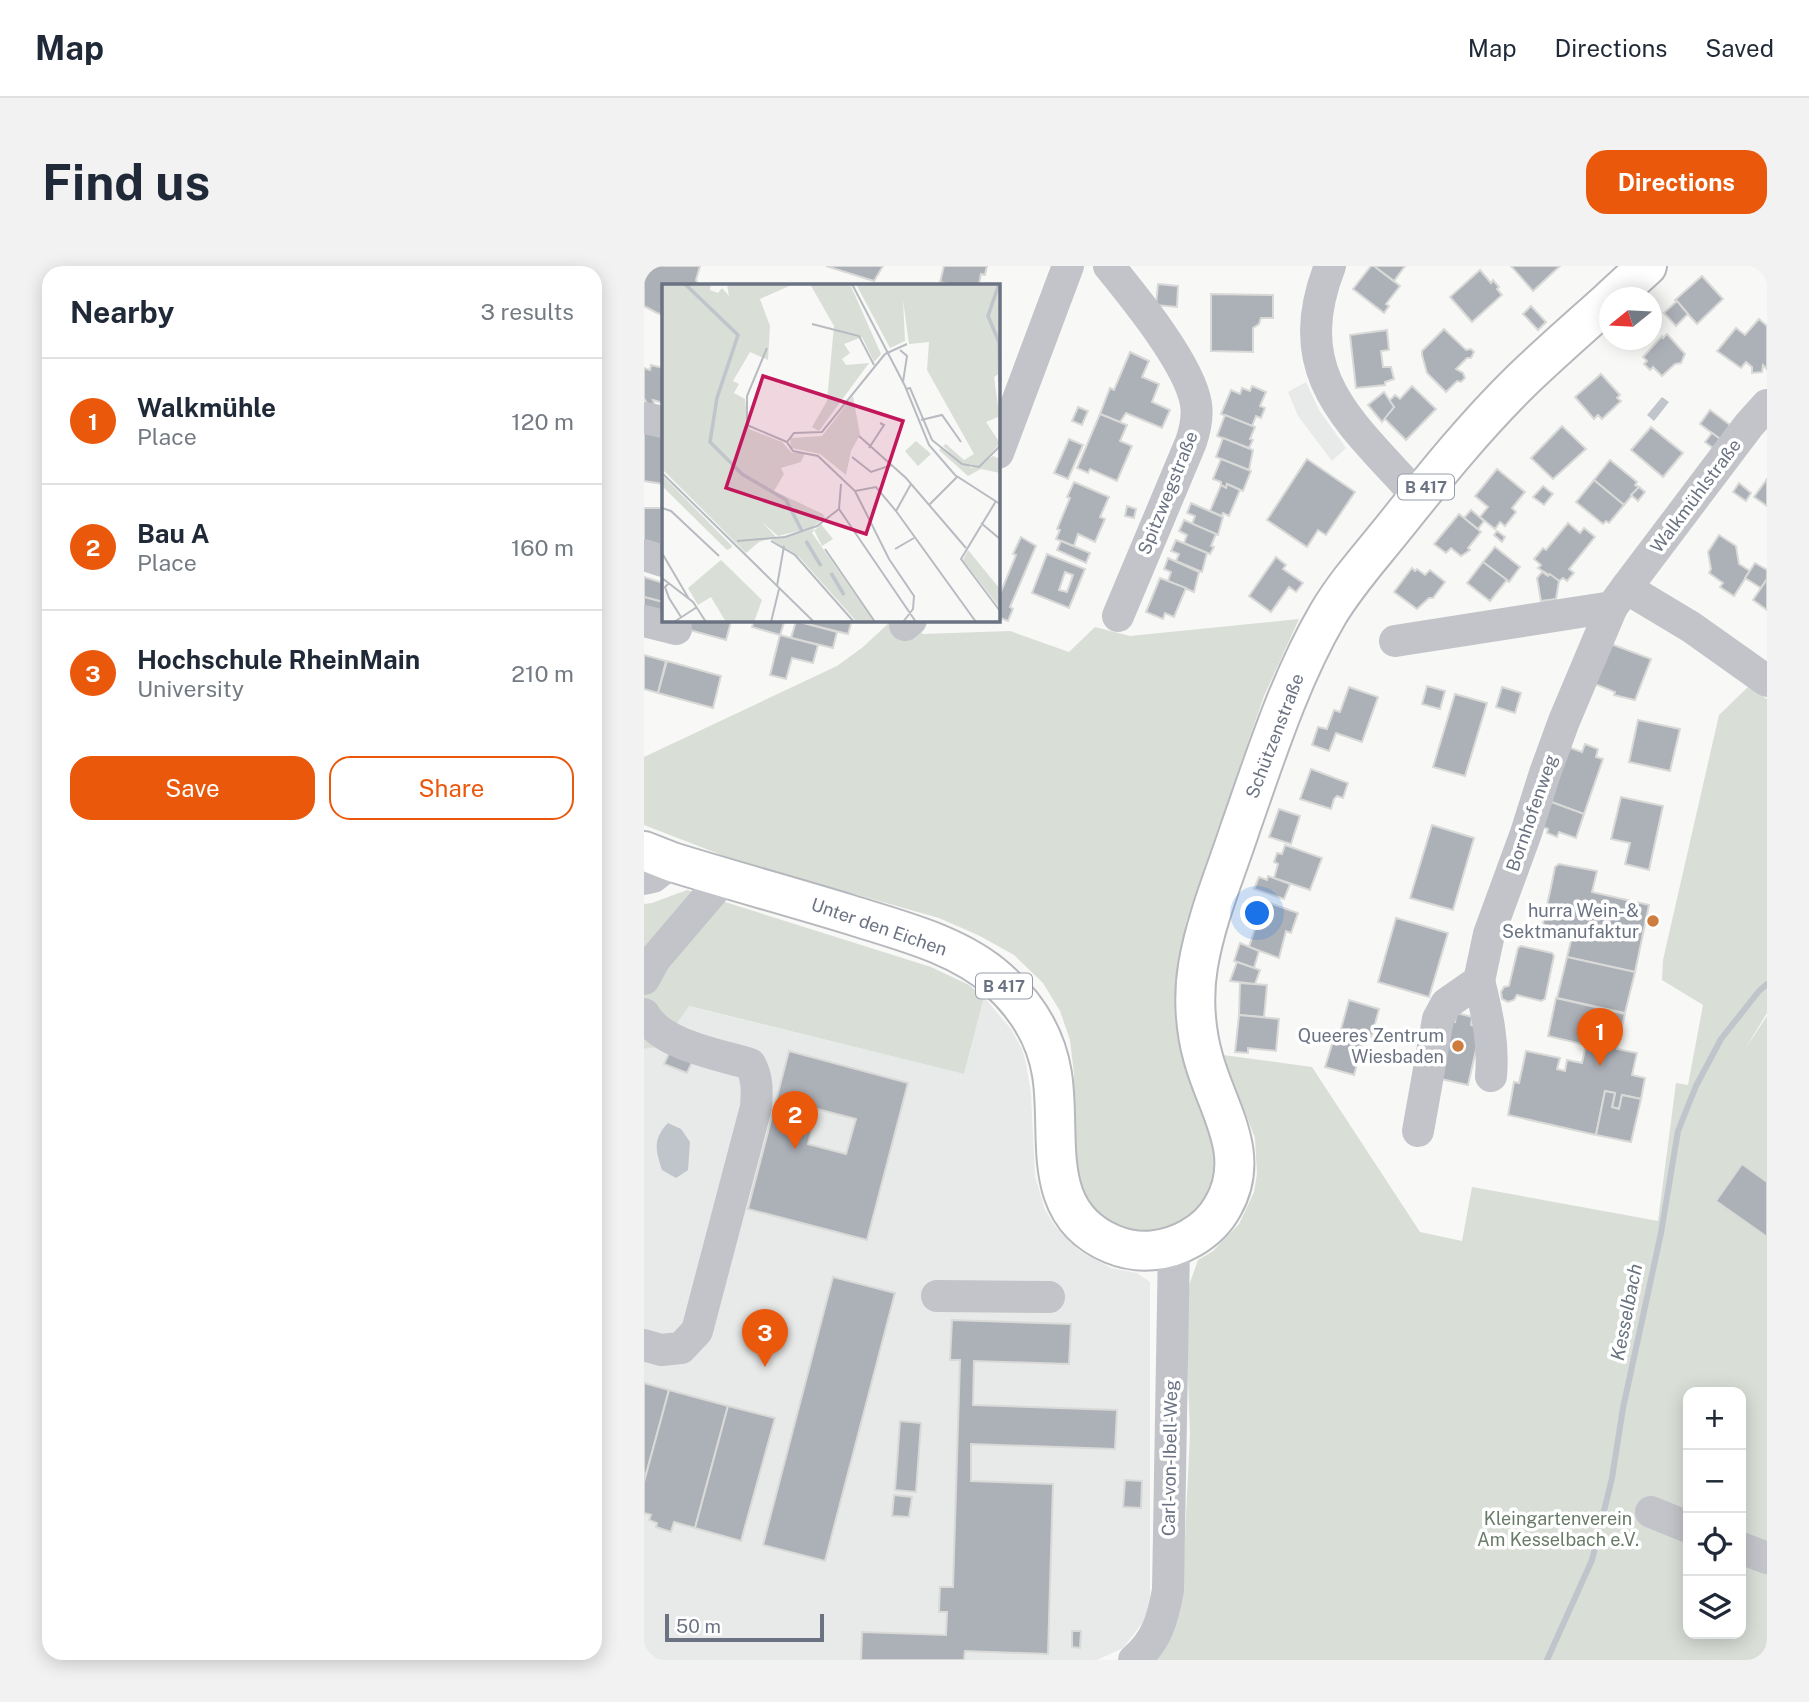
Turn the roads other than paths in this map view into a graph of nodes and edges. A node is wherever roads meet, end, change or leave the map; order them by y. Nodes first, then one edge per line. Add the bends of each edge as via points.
1 (1068, 266) edge
2 (1109, 266) edge
3 (1330, 266) edge
4 (1647, 266) edge
5 (1624, 287) edge
6 (1599, 310) edge
7 (1767, 405) edge
8 (644, 418) edge
9 (662, 422) edge
10 (999, 450) edge
11 (1418, 497) junction
12 (644, 555) edge
13 (662, 561) edge
14 (1619, 597) junction
15 (1118, 616) dead end
16 (644, 621) edge
17 (676, 629) dead end
18 (1395, 641) dead end
19 (1767, 681) edge
20 (653, 864) edge
21 (724, 878) junction
22 (644, 979) edge
23 (1479, 982) junction
24 (644, 1014) edge
25 (1491, 1076) dead end
26 (1418, 1130) dead end
27 (1174, 1246) junction
28 (937, 1296) dead end
29 (1049, 1297) dead end
30 (644, 1345) edge
31 (1651, 1512) dead end
32 (1683, 1525) edge
33 (1746, 1550) edge
34 (1767, 1558) edge
35 (1134, 1660) edge

1 - 10 street
2 - 15 street, Spitzwegstraße via 1178,361 1196,405 1191,442
3 - 11 street via 1315,322 1323,376 1346,417
4 - 5 main road, Schützenstraße / B 417
6 - 11 main road, Schützenstraße / B 417 via 1514,388
7 - 14 street, Walkmühlstraße
8 - 9 street
11 - 27 main road, Schützenstraße / B 417 via 1344,589 1312,645 1260,772 1206,928 1197,969 1198,1033 1205,1067 1234,1143 1235,1171 1220,1212 1200,1233
12 - 13 street
14 - 18 street
14 - 19 street via 1691,627
14 - 23 street, Bornhofenweg via 1545,773 1489,933
16 - 17 street
20 - 21 main road, Unter den Eichen / B 417
21 - 22 street via 655,959
21 - 27 main road, Unter den Eichen / B 417 via 923,939 981,966 1030,1017 1048,1057 1057,1173 1073,1213 1093,1233 1118,1246 1146,1251
23 - 25 street via 1493,1055
23 - 26 street via 1446,1004 1438,1019
24 - 30 street via 673,1040 750,1064 757,1090 697,1331 681,1348 661,1350
27 - 35 street, Carl-von-Ibell-Weg via 1168,1590 1157,1633
28 - 29 street
31 - 32 street
33 - 34 street

